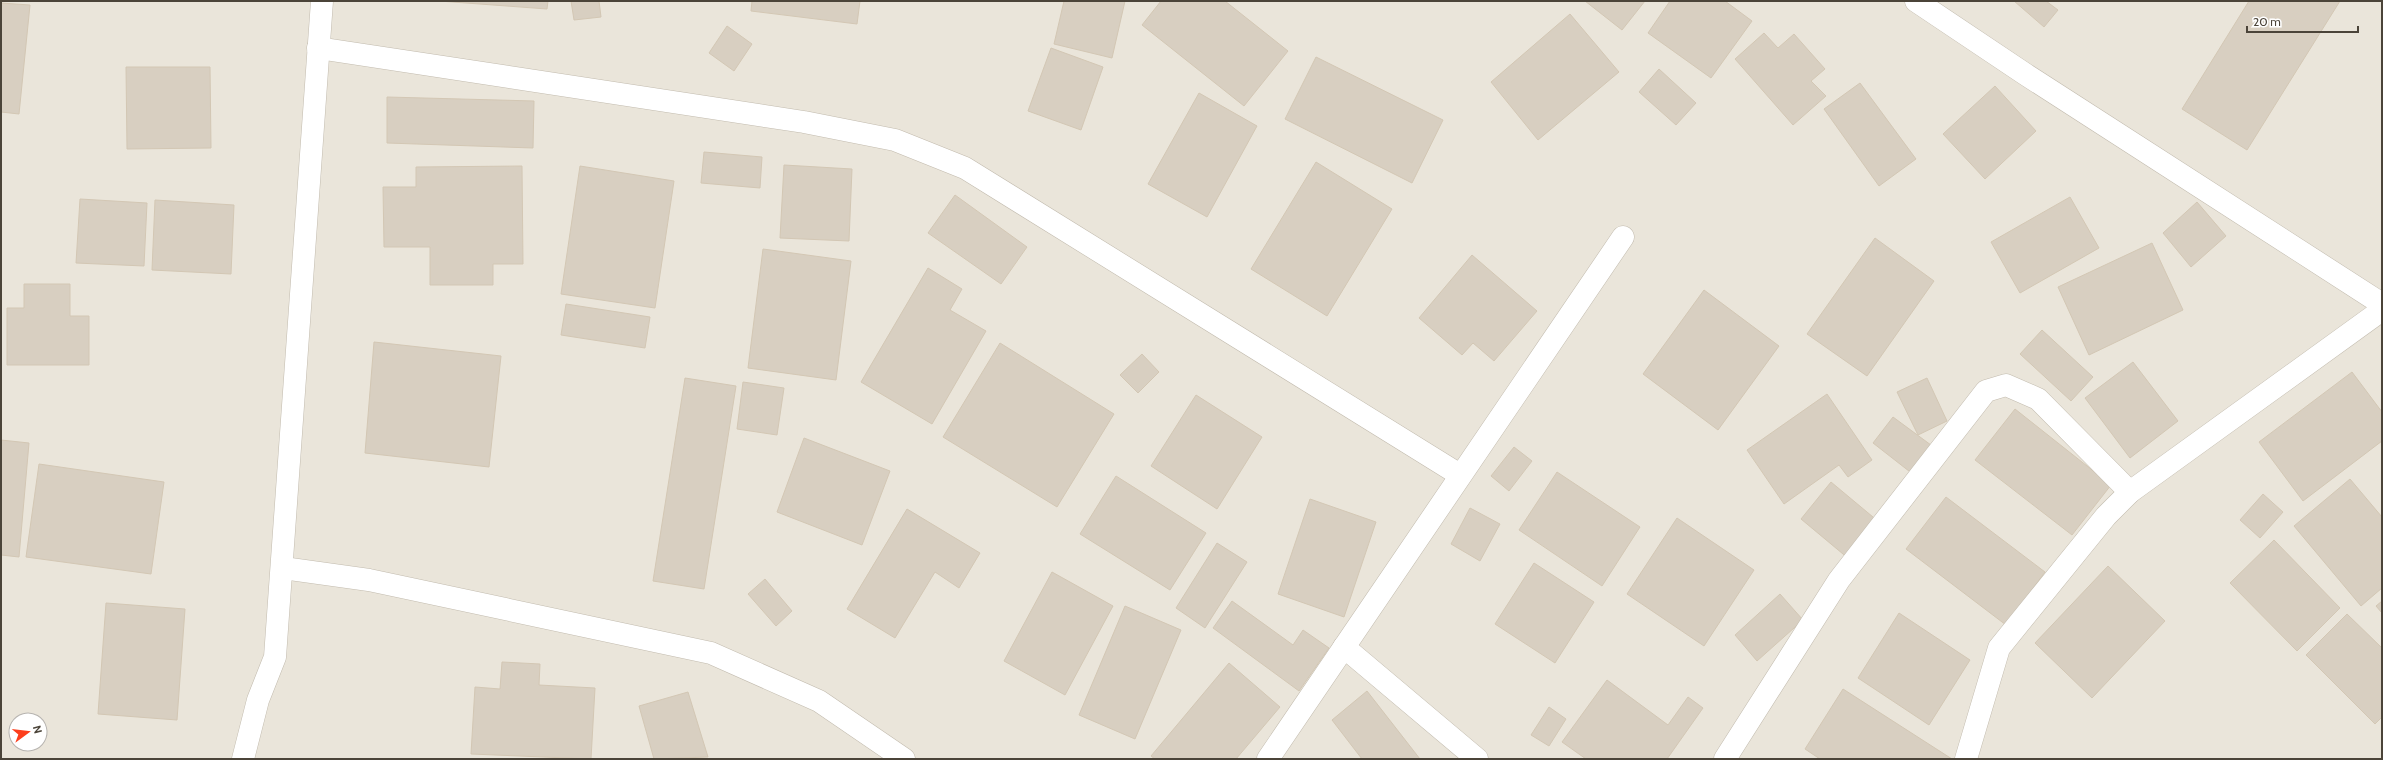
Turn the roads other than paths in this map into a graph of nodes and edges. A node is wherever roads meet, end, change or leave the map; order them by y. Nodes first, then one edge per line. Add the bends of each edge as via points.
1 (322, 1) edge
2 (1916, 1) edge
3 (318, 48) junction
4 (1623, 237) dead end
5 (2382, 304) edge
6 (2382, 310) edge
7 (1460, 475) junction
8 (2130, 492) junction
9 (283, 568) junction
10 (1344, 647) junction
11 (243, 759) edge
12 (904, 759) edge
13 (1268, 759) edge
14 (1477, 759) edge
15 (1725, 759) edge
16 (1966, 759) edge

1 - 3 street
2 - 5 street via 2031,79
3 - 7 street via 804,122 894,140 965,168
3 - 9 street
4 - 7 street
6 - 8 street
7 - 10 street
8 - 15 street via 2038,399 2006,386 1986,391 1840,580
8 - 16 street via 2106,516 1998,648
9 - 11 street via 275,657 258,700
9 - 12 street via 369,580 711,653 819,702
10 - 13 street
10 - 14 street

